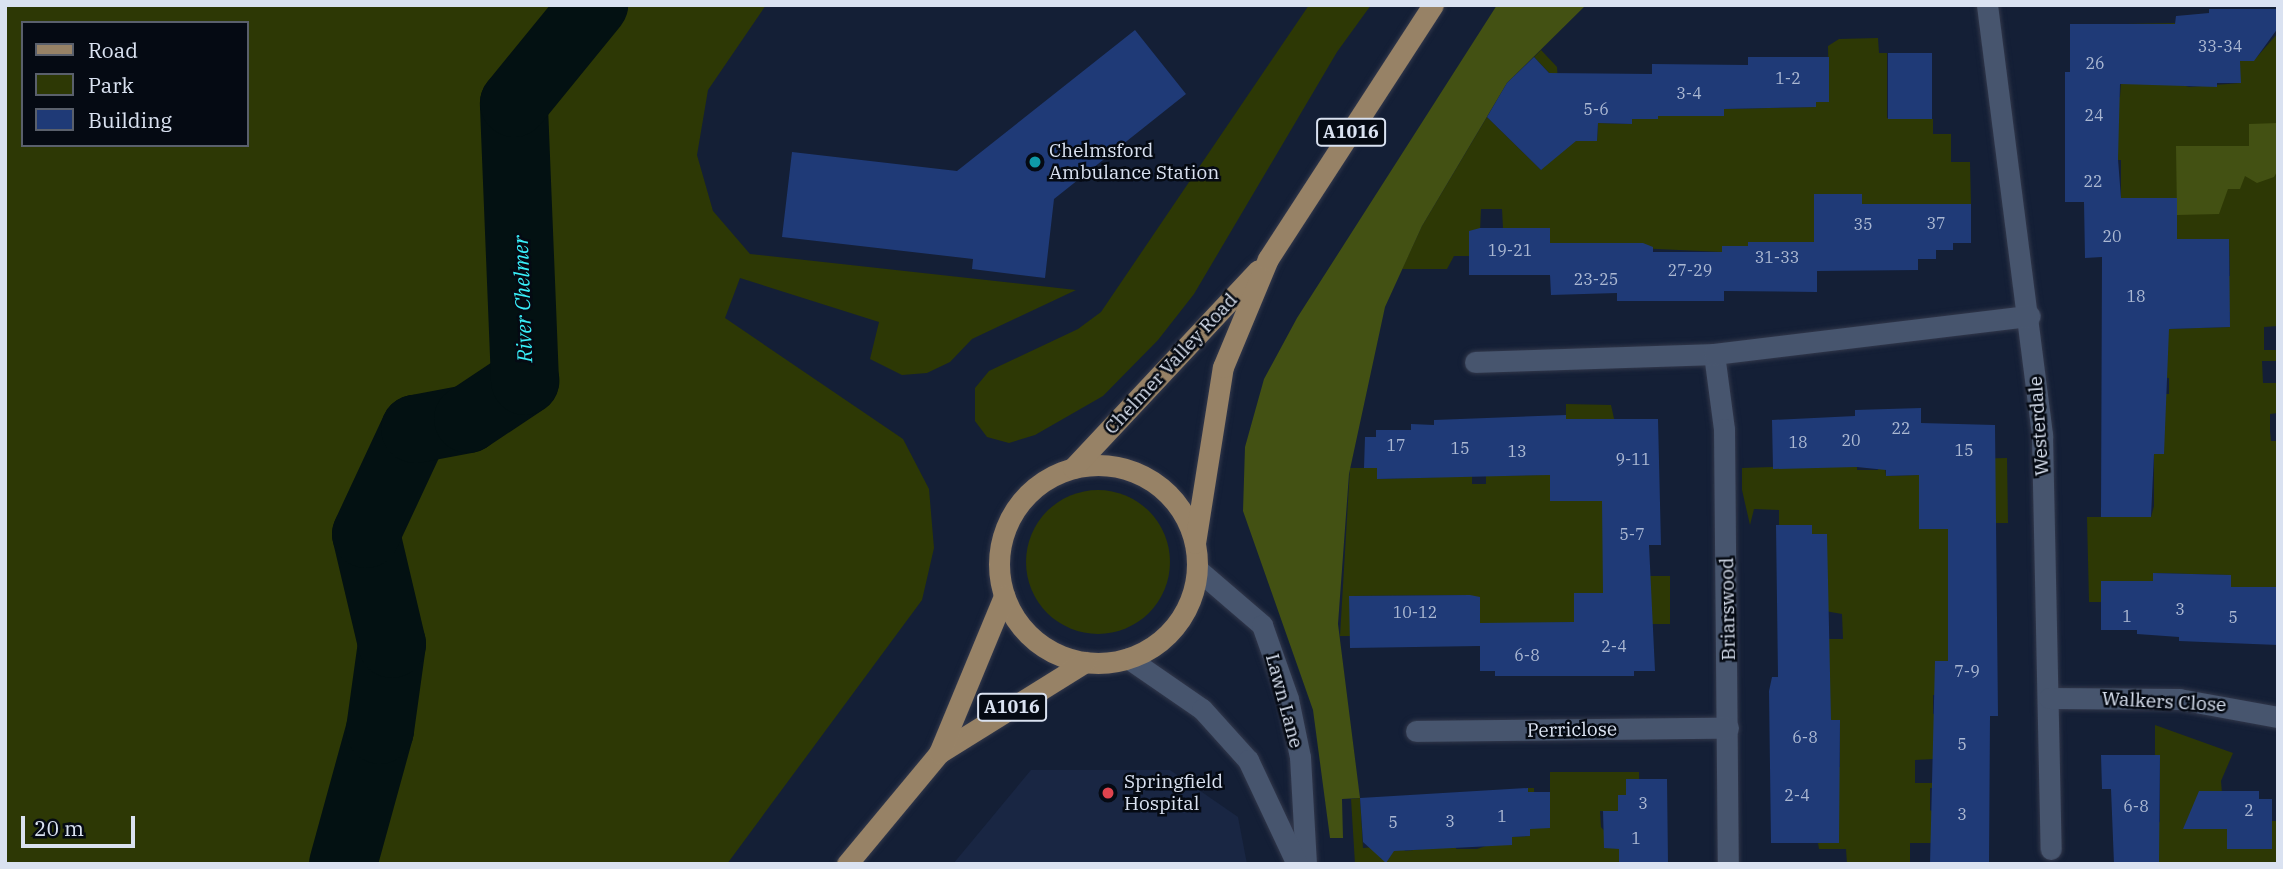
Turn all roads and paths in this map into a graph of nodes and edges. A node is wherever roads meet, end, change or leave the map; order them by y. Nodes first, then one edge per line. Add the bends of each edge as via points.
1 (1433, 5) edge
2 (1987, 5) edge
3 (1268, 259) junction
4 (2029, 316) junction
5 (1714, 354) junction
6 (1475, 362) dead end
7 (1073, 468) junction
8 (1195, 545) junction
9 (1197, 569) junction
10 (1004, 596) junction
11 (1128, 659) junction
12 (1085, 662) junction
13 (2049, 698) junction
14 (2278, 717) edge
15 (1728, 728) junction
16 (1416, 731) dead end
17 (939, 753) junction
18 (2051, 849) dead end
19 (847, 864) edge
20 (1297, 864) edge
21 (1306, 864) edge
22 (1728, 864) edge

1 - 3 main road, Chelmer Valley Road / A1016
2 - 4 street, Westerdale
3 - 7 main road, Chelmer Valley Road / A1016
3 - 8 main road, Chelmer Valley Road / A1016 via 1223,367
4 - 5 street
4 - 13 street, Westerdale via 2042,436
5 - 6 street
5 - 15 street, Briarswood via 1724,429
7 - 8 main road, A1016 via 1105,466 1149,479 1183,515
7 - 10 main road, A1016 via 1035,487 1013,513 1000,548
8 - 9 main road, A1016
9 - 11 main road, A1016 via 1188,605 1176,624
9 - 21 street, Lawn Lane via 1262,625 1288,699 1300,757
10 - 12 main road, A1016 via 1021,627 1040,645
10 - 17 main road, A1016
11 - 12 main road, A1016
11 - 20 street via 1202,709 1248,761
12 - 17 main road, A1016
13 - 14 street, Walkers Close via 2179,699 2232,705
13 - 18 street, Westerdale
15 - 16 street, Perriclose
15 - 22 street, Briarswood
17 - 19 main road, A1016

